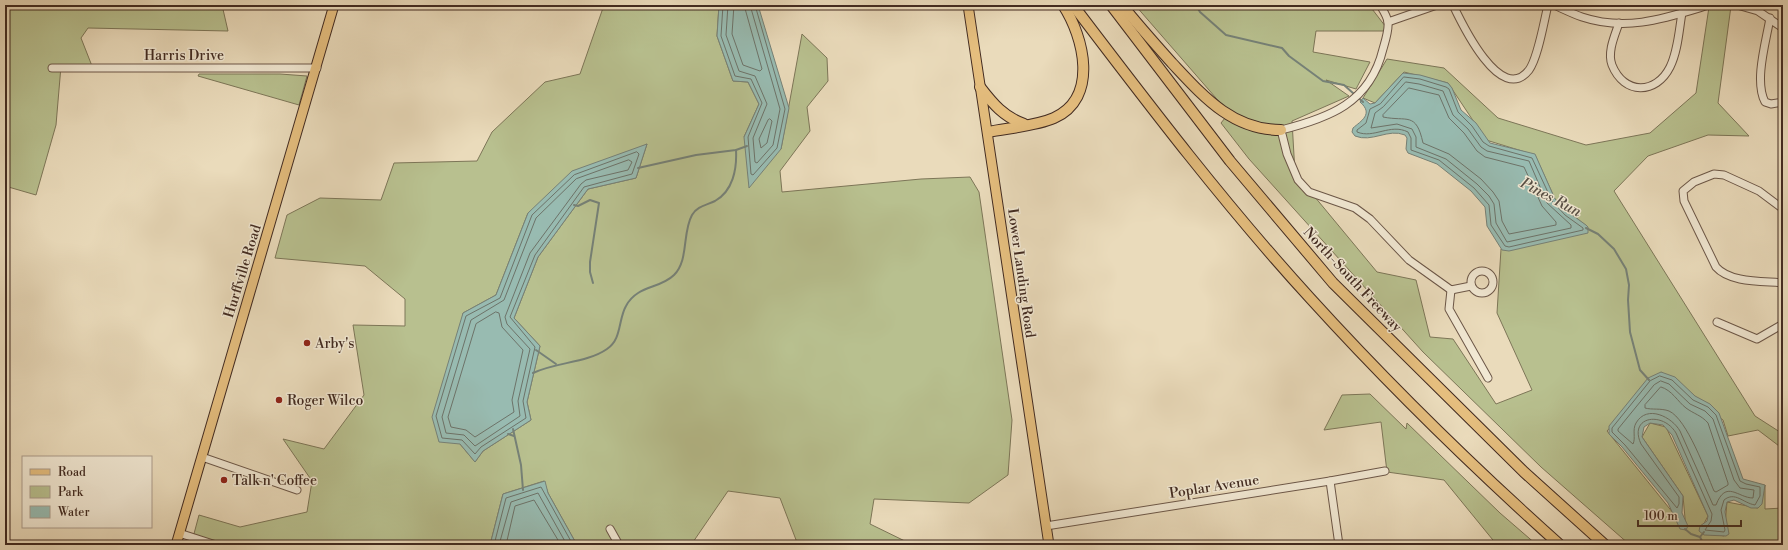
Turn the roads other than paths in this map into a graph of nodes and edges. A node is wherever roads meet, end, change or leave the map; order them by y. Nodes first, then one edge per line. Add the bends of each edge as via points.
1 (334, 5) edge
2 (968, 5) edge
3 (1062, 5) edge
4 (1073, 5) edge
5 (1111, 5) edge
6 (1122, 5) edge
7 (1380, 5) edge
8 (1436, 5) edge
9 (1453, 5) edge
10 (1548, 5) edge
11 (1554, 5) edge
12 (1709, 5) edge
13 (1737, 5) edge
14 (1682, 13) junction
15 (1770, 18) junction
16 (1388, 22) junction
17 (1619, 23) junction
18 (1783, 28) edge
19 (52, 68) dead end
20 (317, 68) junction
21 (980, 87) junction
22 (1783, 102) edge
23 (1026, 125) junction
24 (1281, 130) junction
25 (988, 132) junction
26 (1783, 209) edge
27 (1783, 283) edge
28 (1471, 286) dead end
29 (1451, 290) junction
30 (1717, 322) dead end
31 (1783, 324) edge
32 (1488, 378) dead end
33 (202, 457) junction
34 (1385, 471) dead end
35 (1330, 482) junction
36 (297, 490) dead end
37 (1046, 526) junction
38 (610, 529) dead end
39 (179, 533) junction
40 (176, 545) edge
41 (216, 545) edge
42 (619, 545) edge
43 (1049, 545) edge
44 (1338, 545) edge
45 (1560, 545) edge
46 (1605, 545) edge

1 - 20 main road, Hurffville Road
2 - 21 main road, Lower Landing Road
3 - 23 highway via 1076,30 1081,47 1081,85 1073,102 1063,113 1047,121
4 - 45 highway via 1190,158 1310,298 1415,408
5 - 46 highway, North-South Freeway via 1230,161 1333,283 1524,472
6 - 24 highway via 1212,105 1252,127
7 - 16 street
8 - 16 street
9 - 10 street via 1464,28 1491,67 1496,73 1512,79 1529,70
11 - 17 street via 1582,17
12 - 14 street
13 - 15 street via 1758,11
14 - 17 street via 1641,23
14 - 17 street via 1674,55 1669,67 1656,85 1644,88 1633,88 1622,81 1612,65 1612,43
15 - 18 street
15 - 22 street via 1763,56 1761,95 1765,102 1770,104
16 - 24 street via 1380,61 1361,93 1334,113 1313,122
19 - 20 street, Harris Drive
20 - 33 main road, Hurffville Road
21 - 23 highway via 1001,112
21 - 25 main road, Lower Landing Road
23 - 25 highway
24 - 29 street via 1287,154 1298,180 1309,192 1355,208 1370,219 1409,260
25 - 37 main road, Lower Landing Road via 1012,309
26 - 27 street via 1759,191 1724,175 1714,174 1700,179 1689,184 1683,191 1684,201 1716,267 1722,273
28 - 29 street
29 - 32 street via 1449,309
30 - 31 street via 1757,339
33 - 36 street
33 - 39 main road, Hurffville Road
34 - 35 street, Poplar Avenue
35 - 37 street, Poplar Avenue
35 - 44 street
37 - 43 main road, Lower Landing Road
38 - 42 street
39 - 40 main road, Hurffville Road
39 - 41 street

